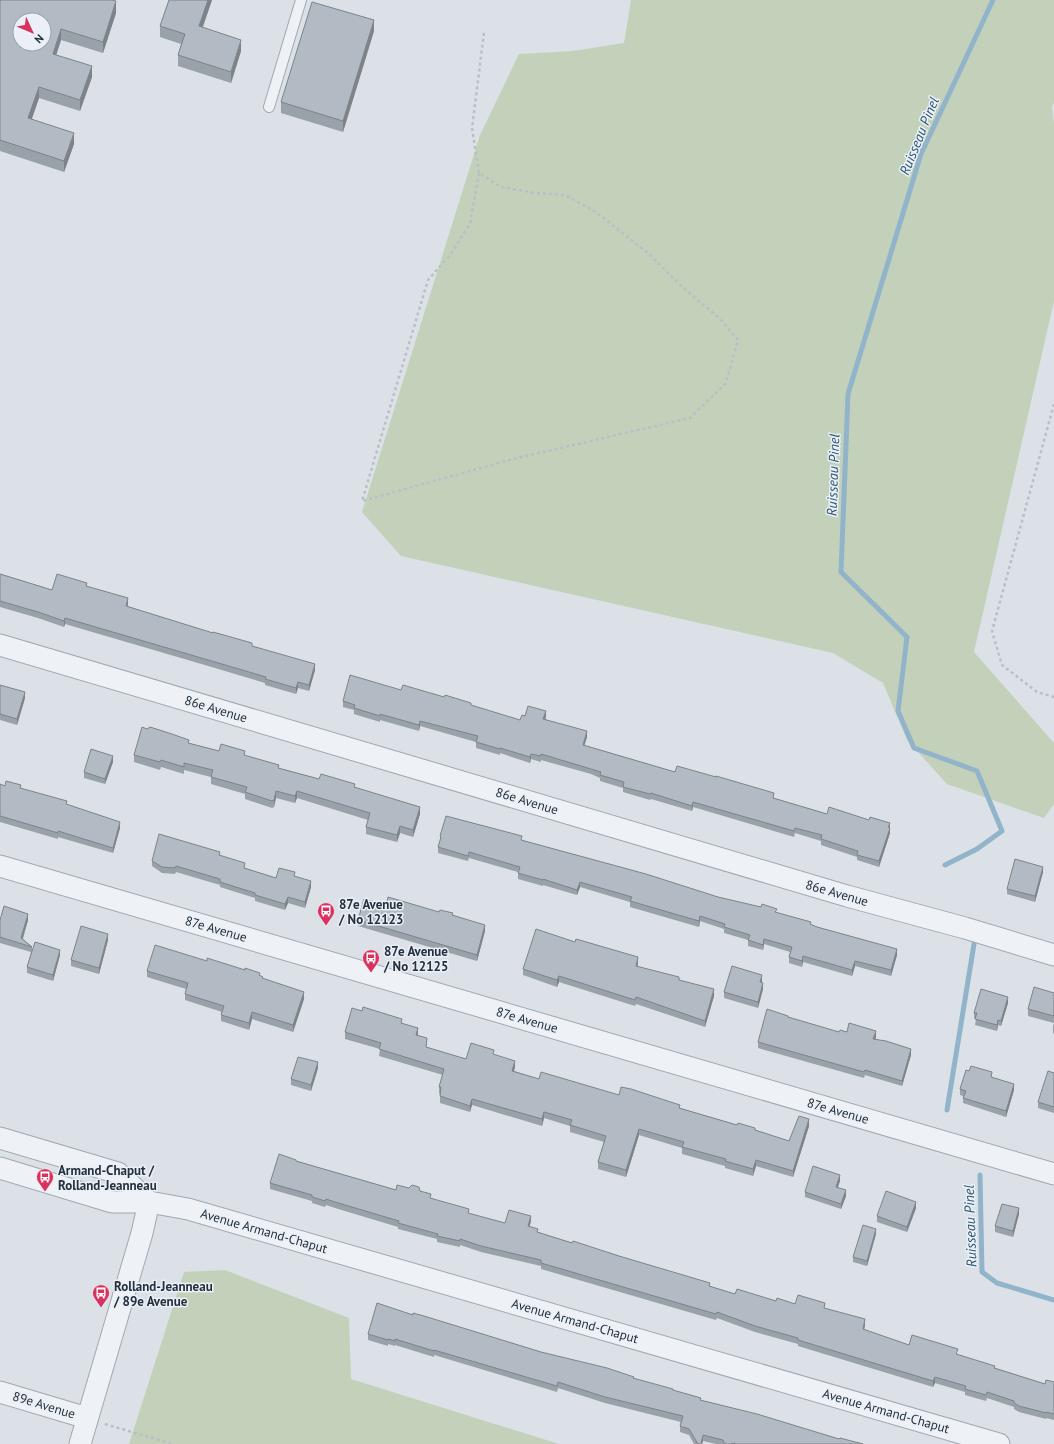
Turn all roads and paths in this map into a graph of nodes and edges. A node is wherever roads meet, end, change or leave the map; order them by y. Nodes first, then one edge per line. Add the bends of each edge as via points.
1 (301, 0) edge
2 (484, 33) dead end
3 (269, 107) dead end
4 (479, 173) junction
5 (1054, 404) edge
6 (0, 645) edge
7 (1054, 697) edge
8 (0, 866) edge
9 (1054, 955) edge
10 (0, 1138) edge
11 (0, 1168) edge
12 (1054, 1174) edge
13 (149, 1202) junction
14 (0, 1392) edge
15 (87, 1418) junction
16 (80, 1444) edge
17 (172, 1444) edge
18 (999, 1444) edge

1 - 3 lane
2 - 4 path via 472,128
4 - 4 path via 501,187 565,195 596,212 649,254 680,285 720,318 738,340 726,383 690,418 513,459 362,501 428,280 450,255 470,224
5 - 7 path via 992,631 1002,665 1036,692
6 - 9 street, 86e Avenue
8 - 12 street, 87e Avenue
10 - 13 street via 118,1173
11 - 13 street, Avenue Armand-Chaput via 112,1202
13 - 15 street
13 - 18 street, Avenue Armand-Chaput via 188,1209
14 - 15 street, 89e Avenue
15 - 16 street
15 - 17 path

